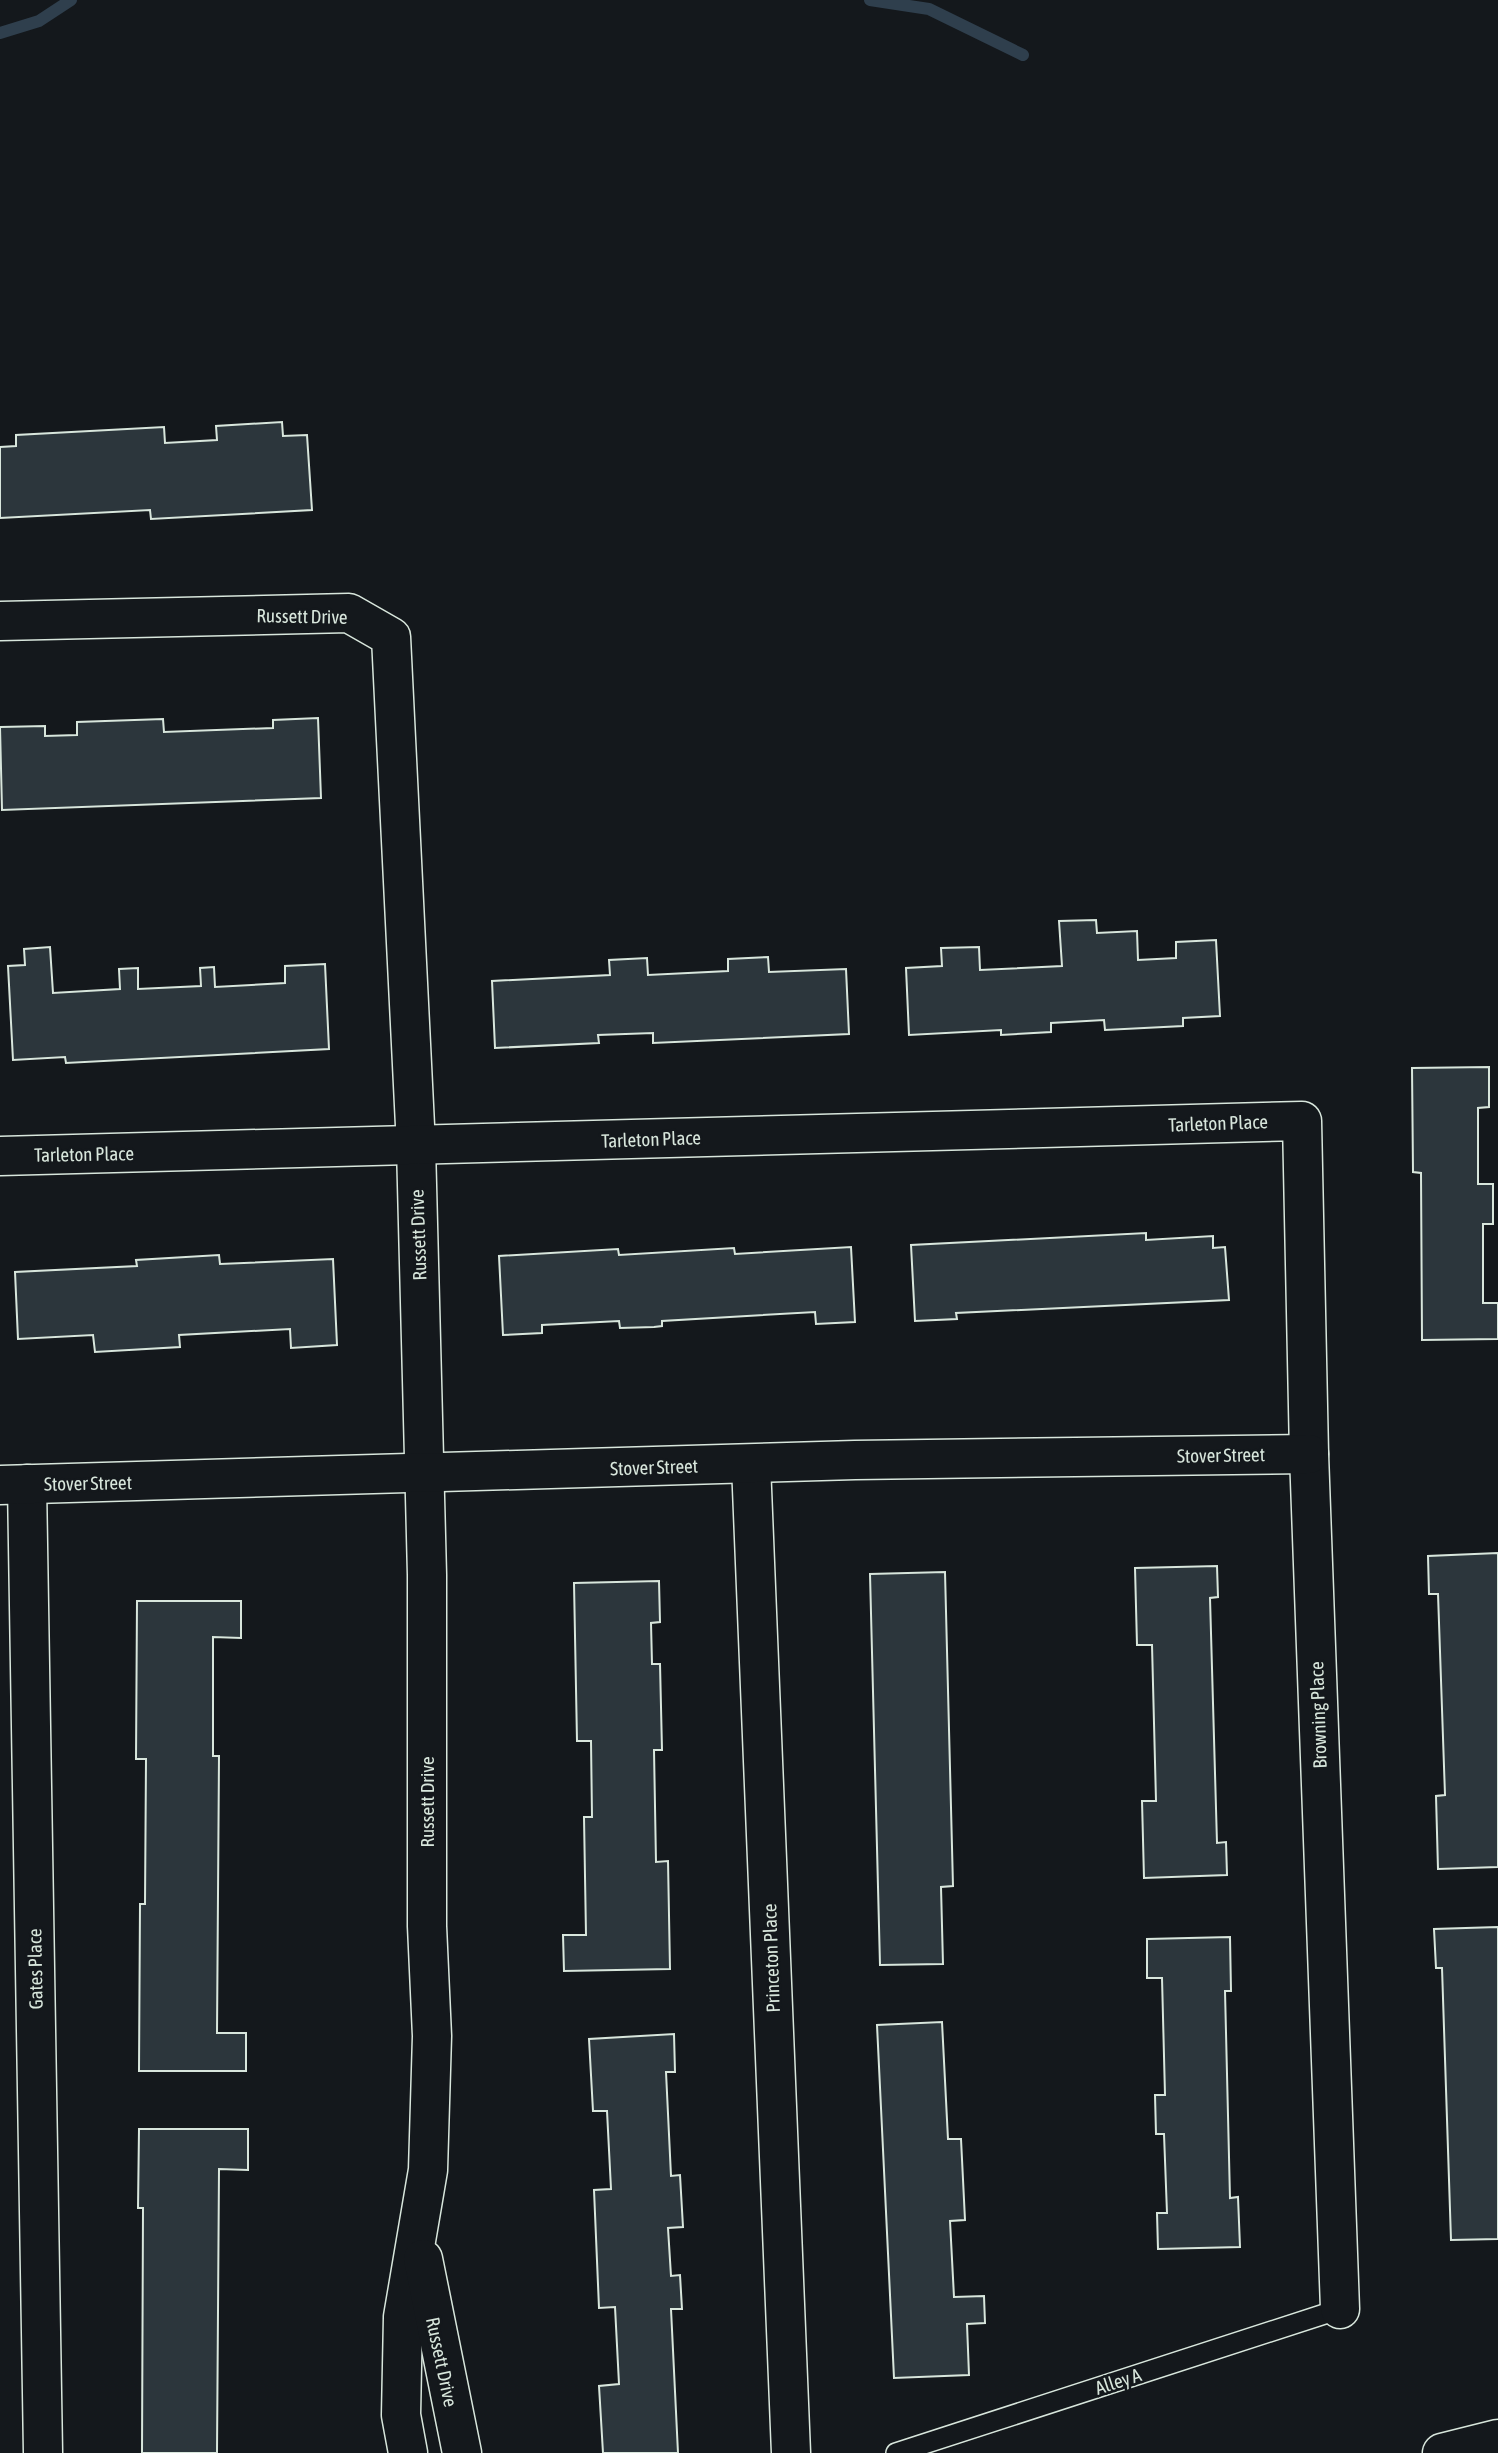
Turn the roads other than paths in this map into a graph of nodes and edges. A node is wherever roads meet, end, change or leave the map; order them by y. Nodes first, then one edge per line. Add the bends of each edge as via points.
1 (0, 621) edge
2 (1302, 1121) joint
3 (416, 1146) junction
4 (0, 1156) edge
5 (1309, 1454) junction
6 (751, 1464) junction
7 (425, 1474) junction
8 (14, 1485) edge
9 (418, 2229) junction
10 (1340, 2309) joint
11 (1498, 2439) edge
12 (43, 2453) edge
13 (408, 2453) edge
14 (462, 2453) edge
15 (791, 2453) edge
16 (896, 2453) edge
17 (1442, 2453) edge

1 - 3 main road, Russett Drive via 349,613 391,637
2 - 3 main road, Tarleton Place
2 - 5 main road, Browning Place
3 - 4 main road, Tarleton Place
3 - 7 main road, Russett Drive
5 - 6 main road, Stover Street
5 - 10 main road, Browning Place
6 - 7 main road, Stover Street
6 - 15 main road, Princeton Place
7 - 8 main road, Stover Street
7 - 9 main road, Russett Drive via 427,1926 432,2036 428,2170
8 - 12 main road, Gates Place
9 - 13 main road, Russett Drive via 403,2317 401,2415
9 - 14 main road, Russett Drive
10 - 16 lane, Alley A
11 - 17 main road

